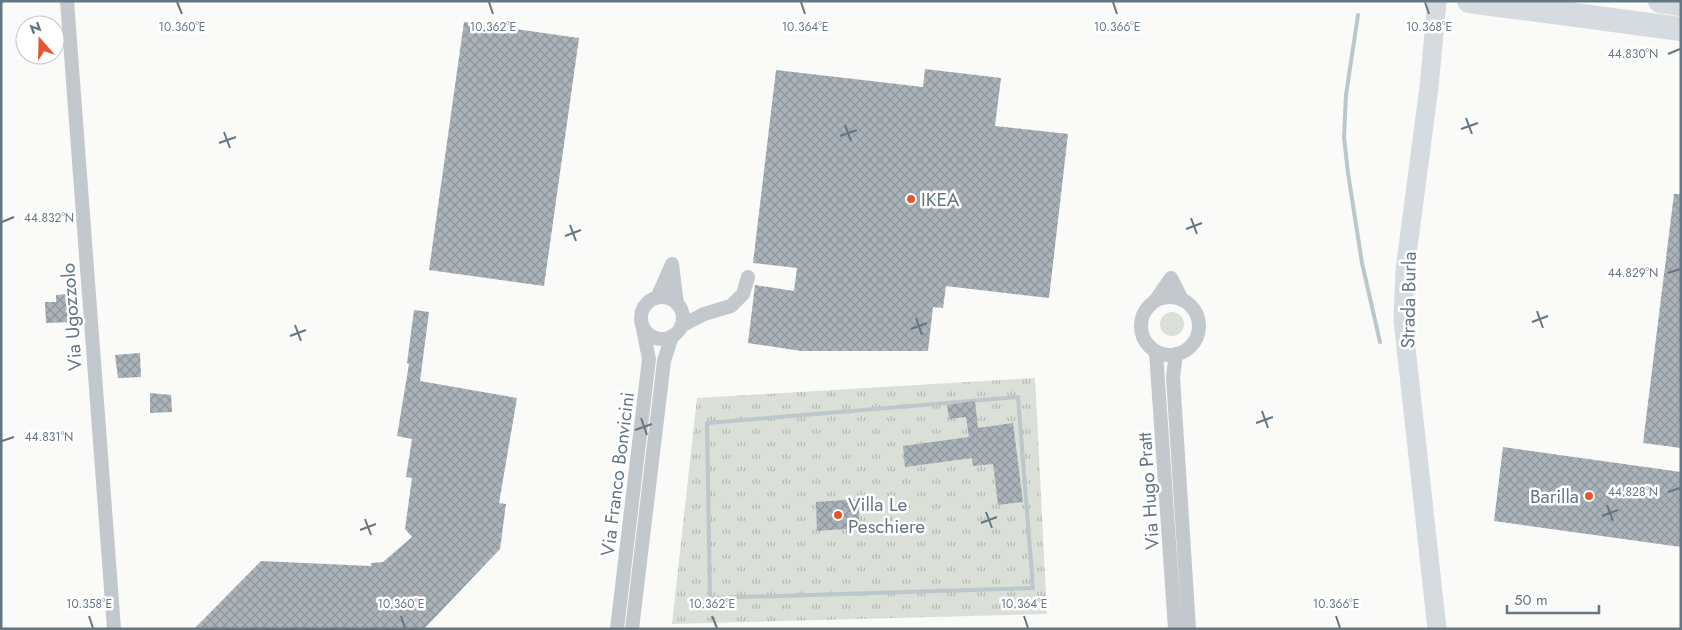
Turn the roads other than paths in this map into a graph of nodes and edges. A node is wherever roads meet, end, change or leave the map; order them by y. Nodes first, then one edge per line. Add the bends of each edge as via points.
1 (67, 1) edge
2 (1437, 1) edge
3 (1470, 1) edge
4 (1660, 1) edge
5 (1681, 4) edge
6 (1681, 29) edge
7 (748, 277) dead end
8 (657, 298) junction
9 (1182, 300) junction
10 (1155, 301) junction
11 (679, 306) junction
12 (704, 314) junction
13 (642, 324) junction
14 (677, 331) junction
15 (1156, 352) junction
16 (1176, 354) junction
17 (114, 629) edge
18 (617, 629) edge
19 (632, 629) edge
20 (1176, 629) edge
21 (1189, 629) edge
22 (1437, 629) edge

1 - 17 street, Via Ugozzolo
2 - 22 main road, Strada Burla via 1429,87 1404,270 1403,320
3 - 6 highway
4 - 5 highway
7 - 12 street via 739,300 731,306
8 - 11 street via 668,298
8 - 11 street, Via Franco Bonvicini via 672,264
8 - 13 street via 642,311
9 - 10 street via 1164,298
9 - 10 street via 1171,278
9 - 16 street via 1196,314 1198,331 1191,346
10 - 15 street via 1145,311 1141,326 1145,341
11 - 12 street
11 - 14 street, Via Franco Bonvicini via 682,314
12 - 14 street
13 - 14 street via 655,338 666,338
13 - 18 street, Via Franco Bonvicini via 649,359
14 - 19 street, Via Franco Bonvicini via 664,361
15 - 16 street
15 - 20 street, Via Hugo Pratt
16 - 21 street, Via Hugo Pratt via 1173,377

